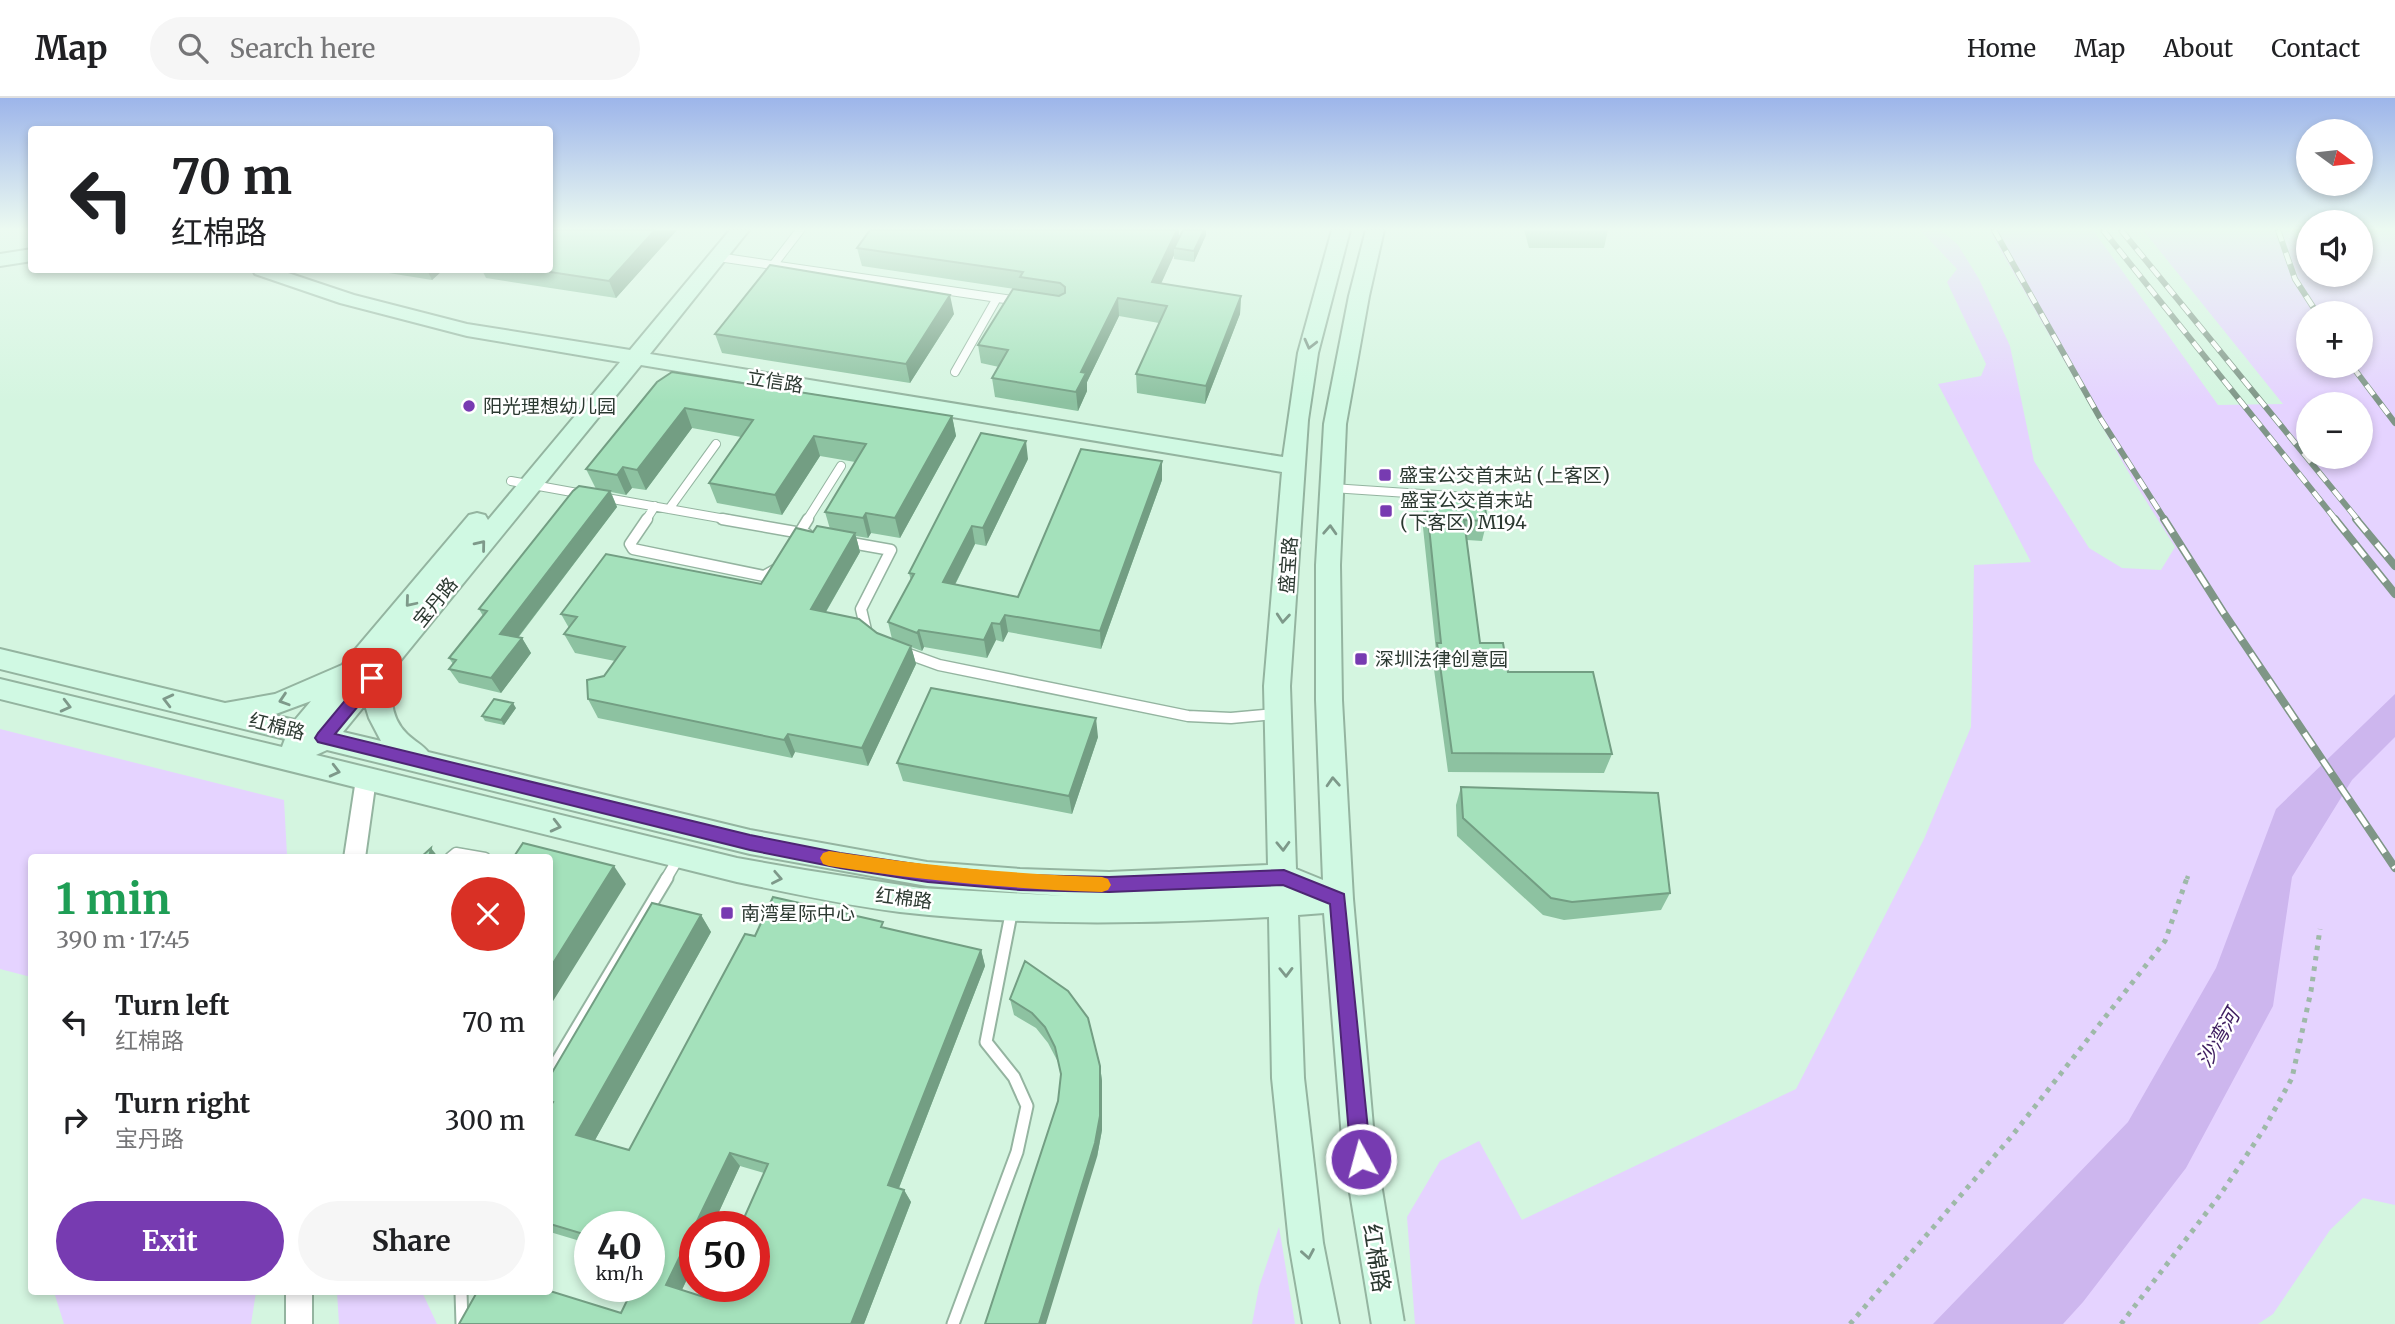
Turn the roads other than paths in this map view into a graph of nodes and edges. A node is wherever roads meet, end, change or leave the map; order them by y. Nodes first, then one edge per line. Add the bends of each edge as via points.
1 (312, 287) edge
2 (678, 287) edge
3 (690, 287) edge
4 (926, 287) edge
5 (1326, 287) edge
6 (1361, 287) edge
7 (997, 298) junction
8 (1022, 302) edge
9 (626, 356) junction
10 (955, 372) dead end
11 (716, 444) dead end
12 (841, 466) dead end
13 (1294, 467) junction
14 (521, 483) junction
15 (1332, 488) junction
16 (1513, 500) dead end
17 (655, 506) junction
18 (669, 509) junction
19 (800, 533) junction
20 (813, 536) edge
21 (839, 540) edge
22 (792, 544) edge
23 (785, 556) edge
24 (877, 639) edge
25 (896, 649) edge
26 (376, 657) junction
27 (0, 659) edge
28 (0, 690) edge
29 (212, 711) junction
30 (1279, 714) junction
31 (312, 735) junction
32 (290, 761) junction
33 (428, 763) junction
34 (366, 779) junction
35 (355, 854) edge
36 (680, 856) junction
37 (1284, 890) junction
38 (1338, 899) junction
39 (1012, 908) junction
40 (553, 1068) edge
41 (1300, 1186) joint
42 (299, 1295) edge
43 (461, 1295) edge
44 (299, 1324) edge
45 (462, 1324) edge
46 (953, 1324) edge
47 (1321, 1324) edge
48 (1388, 1324) edge

1 - 9 main road, 立信路 via 432,322
2 - 9 main road, 宝丹路
3 - 9 main road, 宝丹路
4 - 7 lane
5 -> 13 main road, 盛宝路 via 1308,353
6 - 15 main road, 盛宝路 via 1335,424
7 - 8 lane
7 - 10 lane
9 - 13 main road, 立信路
9 - 14 main road, 宝丹路
11 - 18 lane
12 - 19 lane
13 -> 30 main road, 盛宝路 via 1277,686
14 - 17 lane
14 - 26 main road, 宝丹路
15 - 16 lane
38 -> 15 main road, 盛宝路 via 1329,700
17 - 18 lane
17 - 23 lane via 632,538 630,544 639,552 764,576 773,573
18 - 19 lane
19 - 20 lane
19 - 22 lane
21 - 24 lane via 891,550 861,609 863,626
25 - 30 lane via 939,665 1188,716
26 -> 29 main road via 292,698 238,711
26 - 31 main road, 宝丹路
26 - 33 main road via 380,717 403,749
29 -> 27 main road, 红棉路
28 -> 32 main road, 红棉路
29 - 31 main road, 红棉路
30 -> 37 main road, 盛宝路
31 - 32 main road, 宝丹路
31 - 33 main road, 红棉路
32 -> 34 main road, 红棉路
33 - 37 main road, 红棉路 via 750,842 928,874 1020,882
34 - 35 street
34 -> 36 main road, 红棉路
36 -> 39 main road, 红棉路 via 830,888
36 - 40 lane
37 - 38 main road, 红棉路
37 - 39 main road, 红棉路 via 1103,911
37 -> 41 main road via 1288,1078
38 - 48 main road, 红棉路, bridge via 1358,1138
39 - 46 lane via 986,1042 1014,1077 1027,1106 1017,1152
41 -> 47 main road
42 - 44 street
43 - 45 lane

